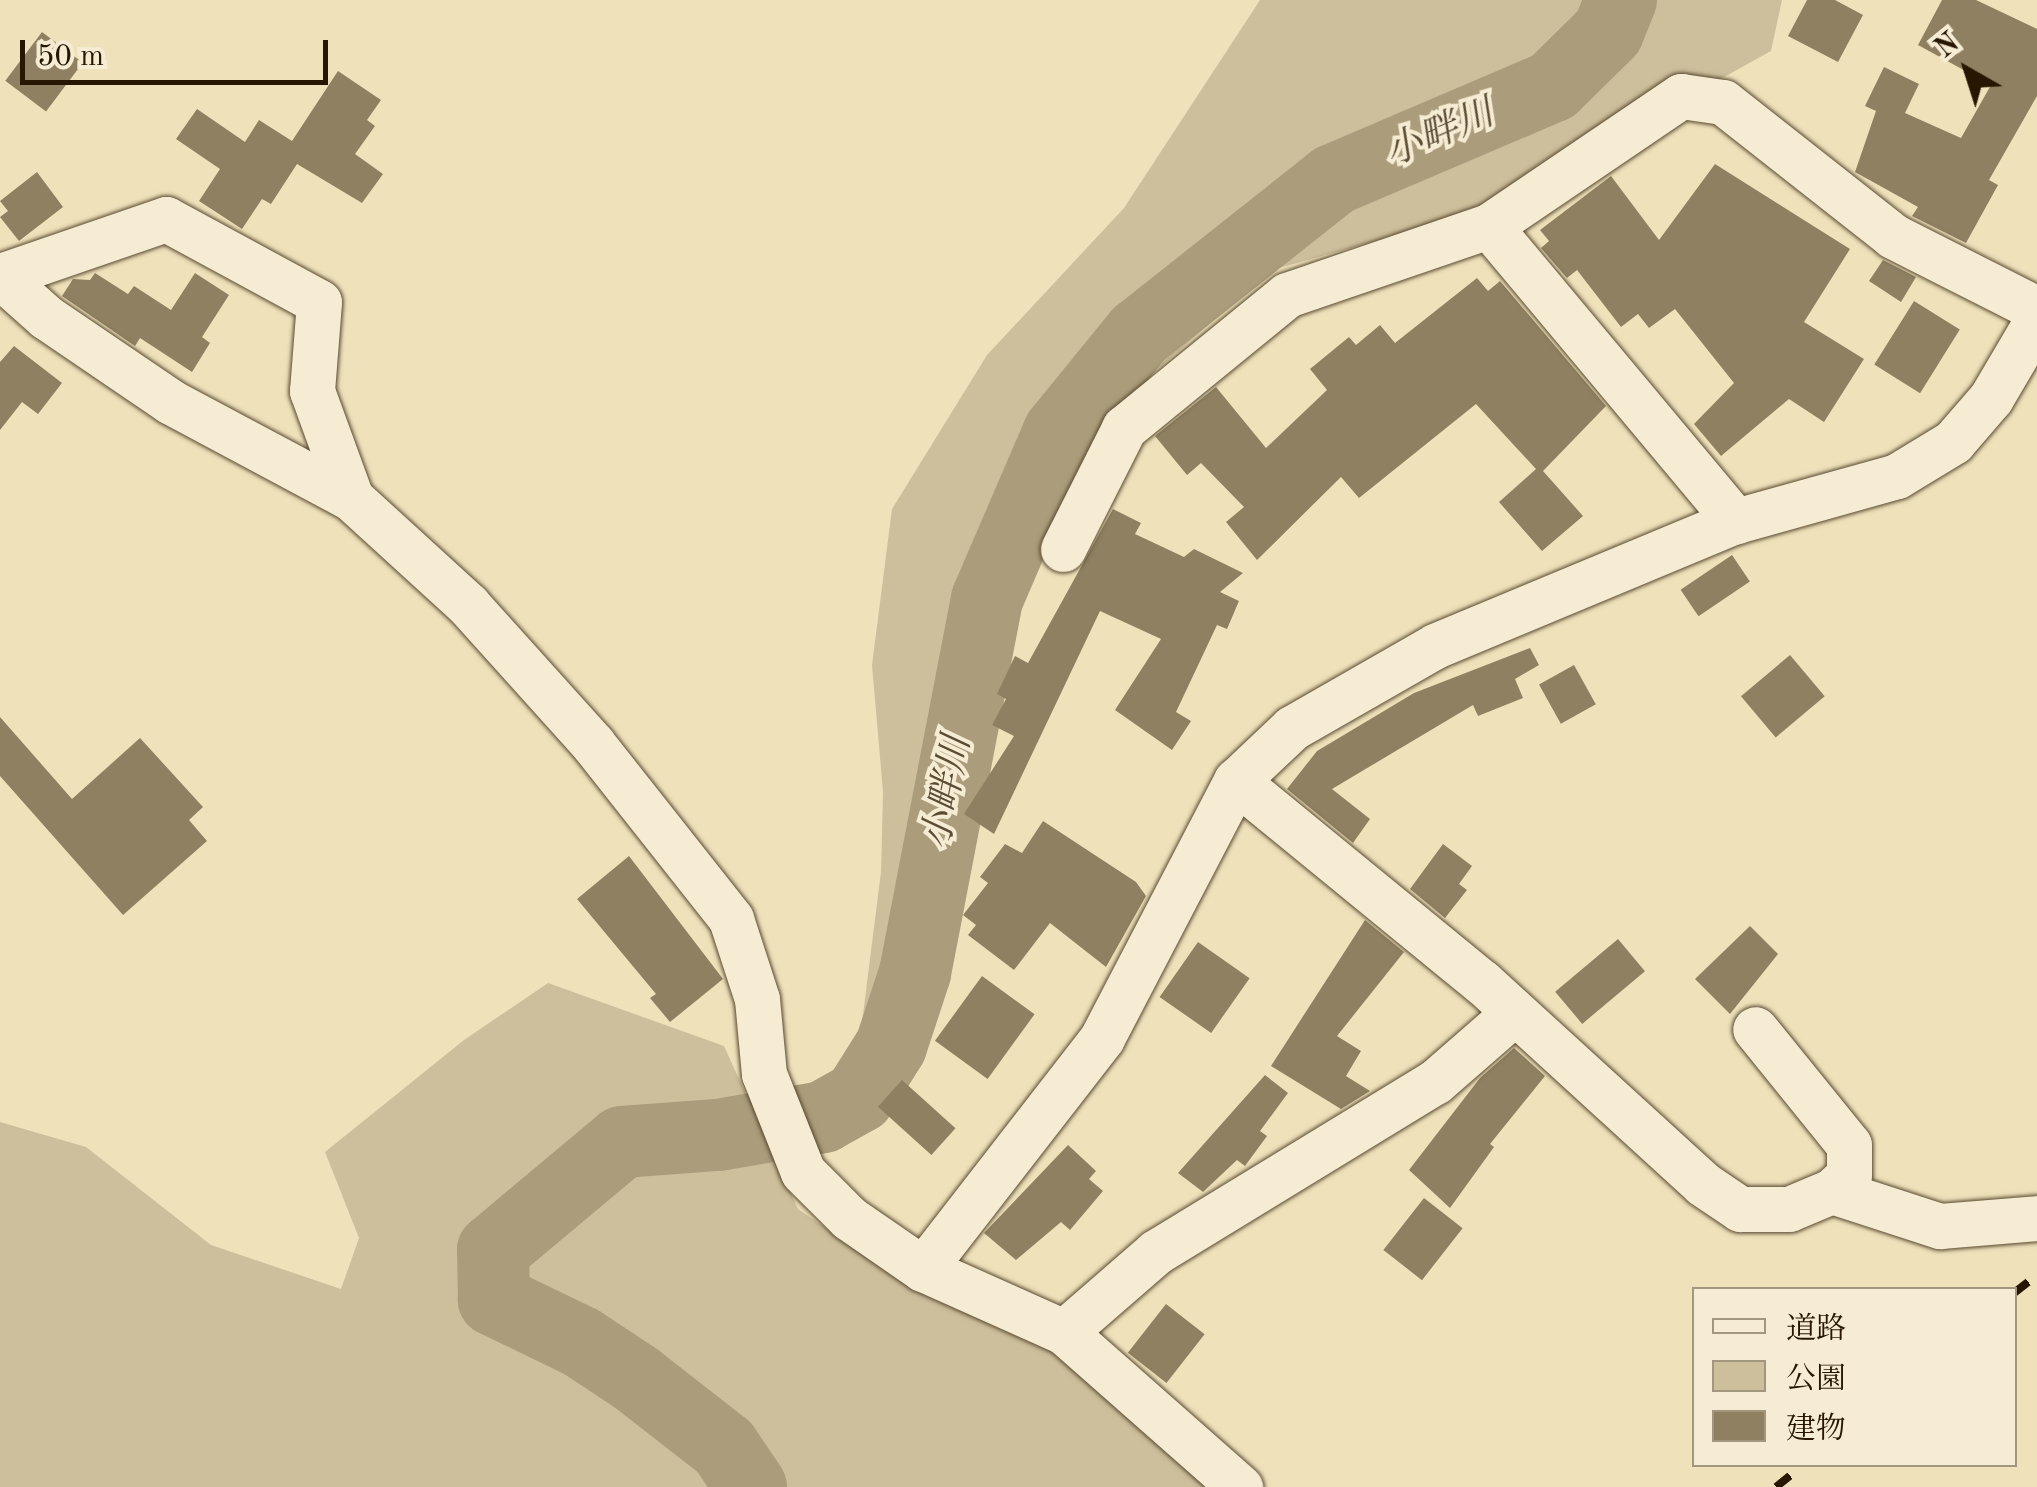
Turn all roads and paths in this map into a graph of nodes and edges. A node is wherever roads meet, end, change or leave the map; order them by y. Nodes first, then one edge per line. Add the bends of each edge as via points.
1 (1488, 226) junction
2 (2037, 309) edge
3 (2037, 320) edge
4 (350, 498) junction
5 (1736, 521) junction
6 (1063, 549) dead end
7 (1236, 780) junction
8 (1513, 1014) junction
9 (1754, 1029) dead end
10 (1832, 1191) junction
11 (2037, 1218) edge
12 (923, 1269) junction
13 (1064, 1332) junction
14 (1240, 1487) edge

1 - 2 street via 1680,96 1723,102 1893,236
1 - 5 street
1 - 6 street via 1287,295 1124,428
3 - 5 street via 1991,398 1953,442 1897,476
4 - 4 street via 171,402 0,276 166,219 319,302 312,391
4 - 12 street via 468,605 593,744 731,919 756,999 764,1074 800,1165 849,1218
5 - 7 street via 1435,646 1292,728
7 - 8 street
7 - 12 street via 1102,1038
8 - 10 street via 1702,1184 1740,1209 1788,1208
8 - 13 street via 1435,1082 1156,1252
9 - 10 street via 1849,1145 1849,1175
10 - 11 street via 1940,1226
12 - 13 street
13 - 14 street

